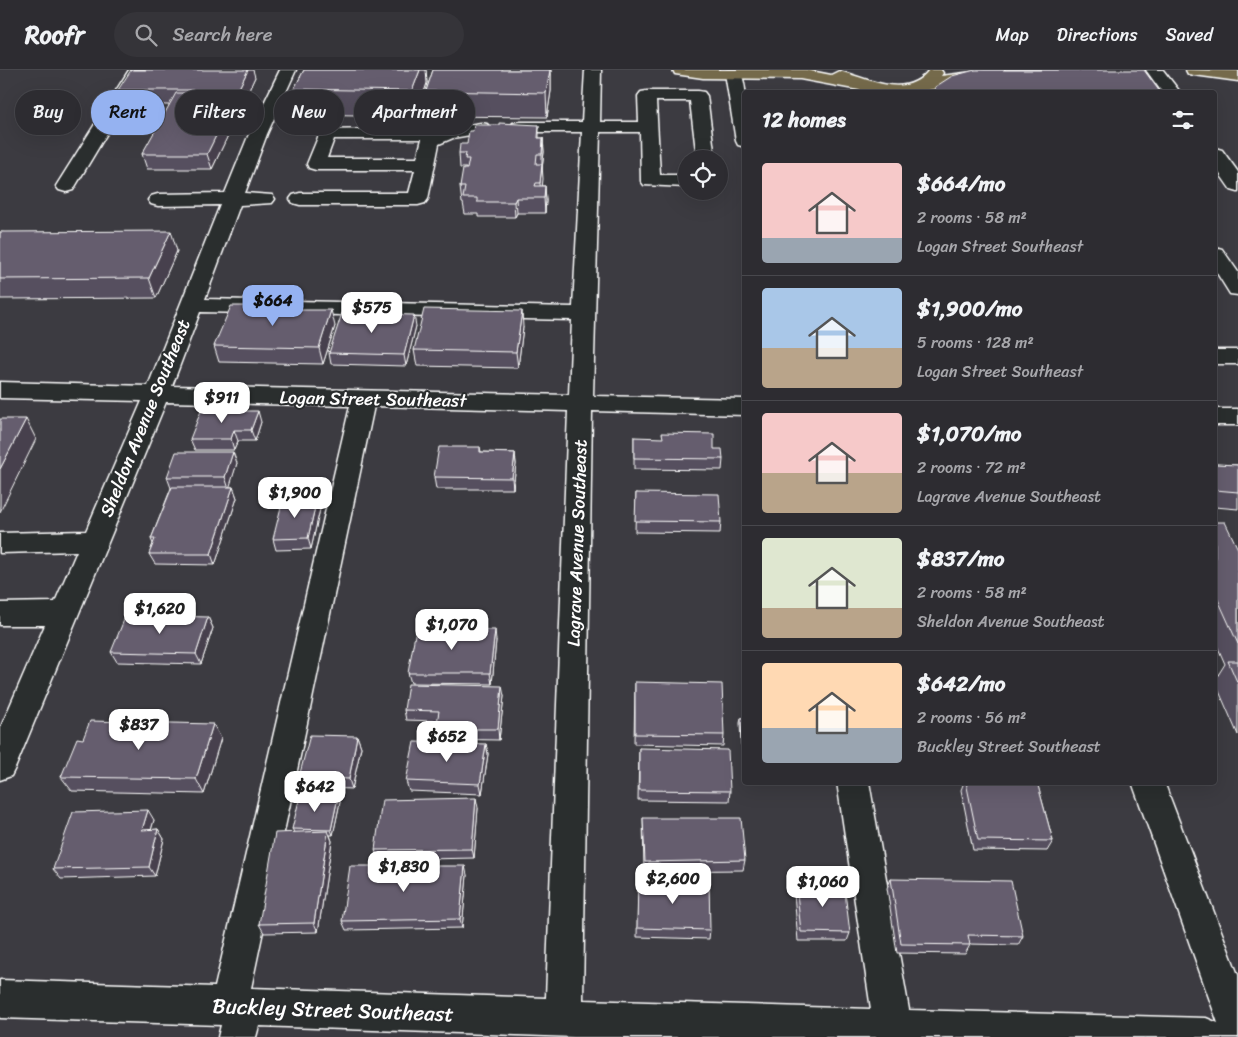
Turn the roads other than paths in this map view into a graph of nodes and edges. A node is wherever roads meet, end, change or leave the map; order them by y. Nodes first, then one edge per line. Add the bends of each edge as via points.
1 (137, 70) edge
2 (288, 70) edge
3 (594, 70) edge
4 (681, 70) edge
5 (833, 70) edge
6 (935, 70) edge
7 (1049, 70) edge
8 (1154, 70) edge
9 (1178, 70) edge
10 (1195, 70) edge
11 (733, 73) junction
12 (1238, 76) edge
13 (860, 87) edge
14 (920, 88) edge
15 (1169, 90) edge
16 (742, 124) edge
17 (592, 126) junction
18 (649, 127) junction
19 (475, 129) edge
20 (354, 134) edge
21 (444, 135) edge
22 (705, 150) edge
23 (1217, 157) edge
24 (425, 164) junction
25 (678, 181) edge
26 (66, 186) dead end
27 (1238, 186) edge
28 (233, 199) junction
29 (158, 200) dead end
30 (1238, 248) edge
31 (1219, 253) edge
32 (1238, 290) edge
33 (191, 306) junction
34 (584, 314) junction
35 (1217, 357) edge
36 (1238, 357) edge
37 (0, 390) edge
38 (157, 394) junction
39 (364, 398) junction
40 (580, 403) junction
41 (742, 407) edge
42 (1217, 417) edge
43 (1238, 417) edge
44 (95, 541) junction
45 (0, 543) edge
46 (64, 613) junction
47 (0, 614) edge
48 (0, 766) edge
49 (852, 785) edge
50 (1149, 785) edge
51 (0, 999) edge
52 (237, 1017) edge
53 (564, 1017) junction
54 (1238, 1025) edge
55 (893, 1029) junction
56 (733, 1031) edge
57 (1206, 1037) edge

1 - 26 street
2 - 28 street, Sheldon Avenue Southeast
3 - 17 street, Lagrave Avenue Southeast
4 - 11 main road
5 - 13 main road
6 - 14 main road via 930,80
7 - 14 main road via 965,78
8 - 15 street
9 - 10 main road
10 - 12 main road
11 - 13 main road via 800,74
11 - 16 street
13 - 14 main road via 886,90
17 - 18 street
17 - 19 street
17 - 34 street, Lagrave Avenue Southeast
18 - 22 street via 647,96 698,96
18 - 25 street via 651,181
20 - 24 street via 327,134 316,164
21 - 24 street via 430,141
23 - 27 street
24 - 28 street via 418,199 300,199 272,203 265,199
28 - 29 street
28 - 33 street, Sheldon Avenue Southeast
30 - 31 street
31 - 32 street
33 - 34 street
33 - 38 street, Sheldon Avenue Southeast
34 - 40 street, Lagrave Avenue Southeast
35 - 36 street
37 - 38 street, Logan Street Southeast
38 - 39 street, Logan Street Southeast
38 - 44 street, Sheldon Avenue Southeast
39 - 40 street, Logan Street Southeast
39 - 52 street
40 - 41 street, Logan Street Southeast
40 - 53 street, Lagrave Avenue Southeast
42 - 43 street
44 - 45 street
44 - 46 street, Sheldon Avenue Southeast
46 - 47 street
46 - 48 street, Sheldon Avenue Southeast
49 - 55 street
50 - 54 street
51 - 52 street, Buckley Street Southeast
52 - 53 street, Buckley Street Southeast
53 - 56 street, Buckley Street Southeast
55 - 56 street, Buckley Street Southeast
55 - 57 street, Buckley Street Southeast

